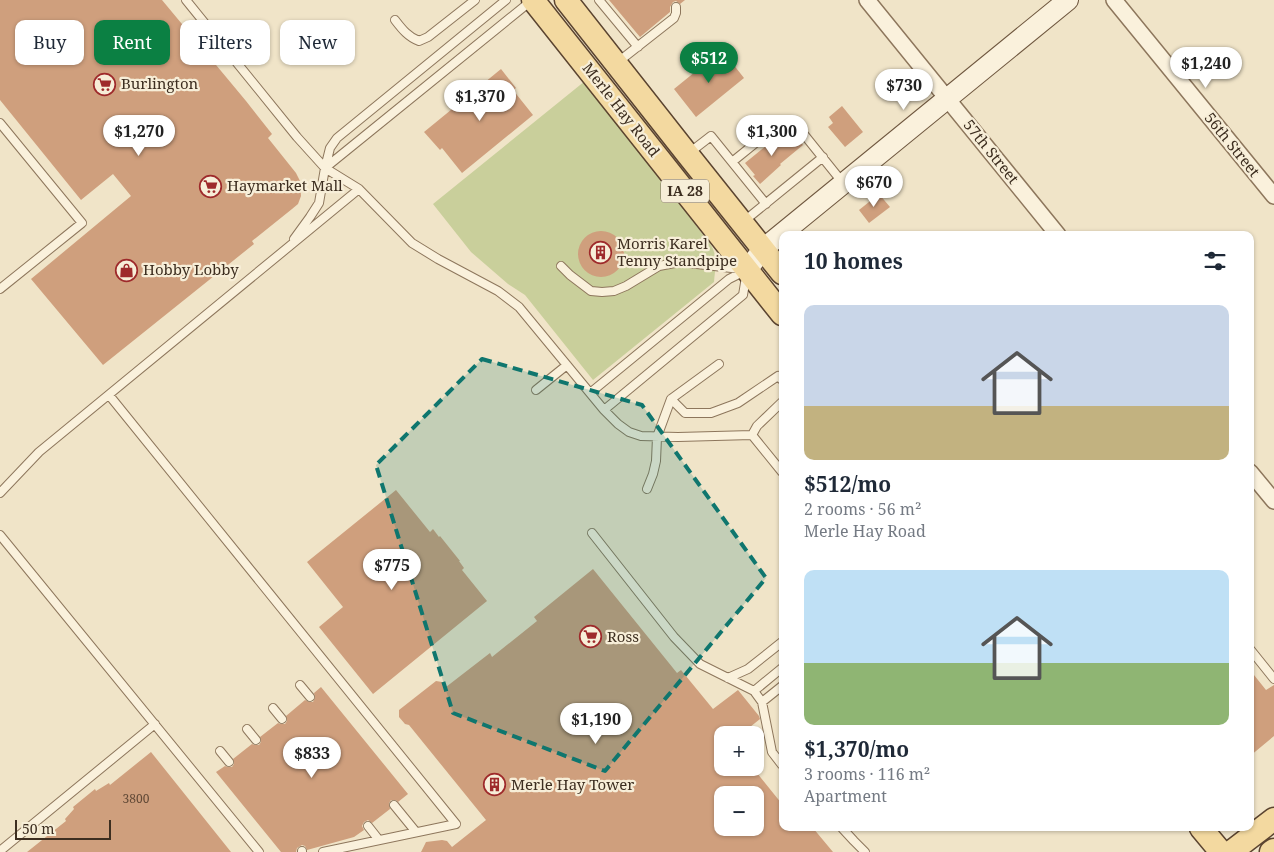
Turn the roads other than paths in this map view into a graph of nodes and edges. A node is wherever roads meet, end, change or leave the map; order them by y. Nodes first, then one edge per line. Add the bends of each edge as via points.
1 (186, 0) edge
2 (474, 0) edge
3 (506, 0) edge
4 (533, 0) edge
5 (566, 0) edge
6 (599, 0) edge
7 (867, 0) edge
8 (1068, 0) edge
9 (1114, 0) edge
10 (676, 7) dead end
11 (395, 20) dead end
12 (638, 47) junction
13 (616, 64) junction
14 (947, 99) junction
15 (0, 123) edge
16 (688, 155) junction
17 (823, 157) junction
18 (732, 162) junction
19 (325, 168) junction
20 (844, 184) junction
21 (359, 190) junction
22 (1274, 196) edge
23 (766, 204) junction
24 (742, 223) junction
25 (785, 231) edge
26 (1055, 231) edge
27 (779, 236) edge
28 (763, 249) junction
29 (285, 250) junction
30 (561, 266) dead end
31 (779, 269) edge
32 (747, 270) junction
33 (0, 289) edge
34 (779, 310) edge
35 (720, 364) dead end
36 (567, 365) junction
37 (779, 377) edge
38 (536, 390) dead end
39 (590, 393) junction
40 (109, 395) junction
41 (672, 399) junction
42 (779, 405) edge
43 (604, 410) junction
44 (752, 435) junction
45 (657, 437) junction
46 (779, 468) edge
47 (1254, 477) edge
48 (647, 489) dead end
49 (0, 493) edge
50 (1274, 501) edge
51 (592, 533) dead end
52 (0, 535) edge
53 (779, 644) edge
54 (1254, 655) edge
55 (779, 671) edge
56 (728, 678) junction
57 (1274, 679) edge
58 (300, 685) dead end
59 (779, 688) edge
60 (754, 691) junction
61 (310, 697) dead end
62 (762, 702) junction
63 (273, 708) dead end
64 (282, 719) dead end
65 (154, 724) junction
66 (247, 729) dead end
67 (256, 740) dead end
68 (220, 751) dead end
69 (229, 762) dead end
70 (779, 762) edge
71 (394, 805) dead end
72 (1274, 819) edge
73 (368, 826) dead end
74 (845, 831) edge
75 (1202, 831) edge
76 (416, 832) junction
77 (379, 840) junction
78 (1240, 843) edge
79 (0, 851) edge
80 (259, 852) edge
81 (323, 852) edge
82 (865, 852) edge
83 (1220, 852) edge

1 - 19 lane
2 - 11 lane via 428,38 419,41 406,33
3 - 19 lane via 337,138 330,148
4 - 19 lane
4 - 32 main road, Merle Hay Road / IA 28
5 - 13 main road, Merle Hay Road / IA 28
6 - 12 lane
7 - 14 street, 57th Street
8 - 14 street
9 - 22 street, 56th Street
10 - 12 lane via 674,18
12 - 13 lane
13 - 16 main road, Merle Hay Road / IA 28
14 - 20 street
14 - 26 street, 57th Street
15 - 33 lane via 82,223
16 - 18 lane via 711,136
16 - 24 main road, Merle Hay Road / IA 28
17 - 18 lane via 794,122 784,120
17 - 20 lane
17 - 23 lane
18 - 23 lane
19 - 21 lane
19 - 29 lane via 319,203
20 - 25 street
21 - 29 lane
21 - 36 lane via 412,243 498,291 520,307
23 - 24 lane
24 - 28 main road, Merle Hay Road / IA 28
27 - 28 street
28 - 31 main road, Merle Hay Road / IA 28
28 - 32 street
29 - 40 lane
30 - 32 lane via 591,291 602,292 614,291 659,266 673,263
32 - 34 main road, Merle Hay Road / IA 28
32 - 39 lane via 729,279
32 - 43 lane via 743,295
35 - 41 lane
36 - 38 lane
36 - 39 lane
37 - 41 lane via 738,403 711,413 685,413
39 - 43 lane
40 - 49 lane via 39,452
40 - 76 lane via 456,824
41 - 45 lane
42 - 44 lane
43 - 45 lane via 629,432
44 - 45 lane
44 - 46 lane
45 - 48 lane via 656,462
47 - 50 street
51 - 56 lane via 674,637 700,664
52 - 65 lane
53 - 56 lane via 748,669
54 - 57 lane
55 - 60 lane
56 - 60 lane
58 - 61 lane
59 - 62 lane
60 - 62 lane
62 - 70 lane via 772,752
63 - 64 lane
65 - 79 lane
65 - 80 lane
66 - 67 lane
68 - 69 lane
71 - 76 lane
72 - 78 main road
73 - 77 lane
74 - 82 lane
75 - 83 main road
76 - 77 lane
77 - 81 lane via 338,845

